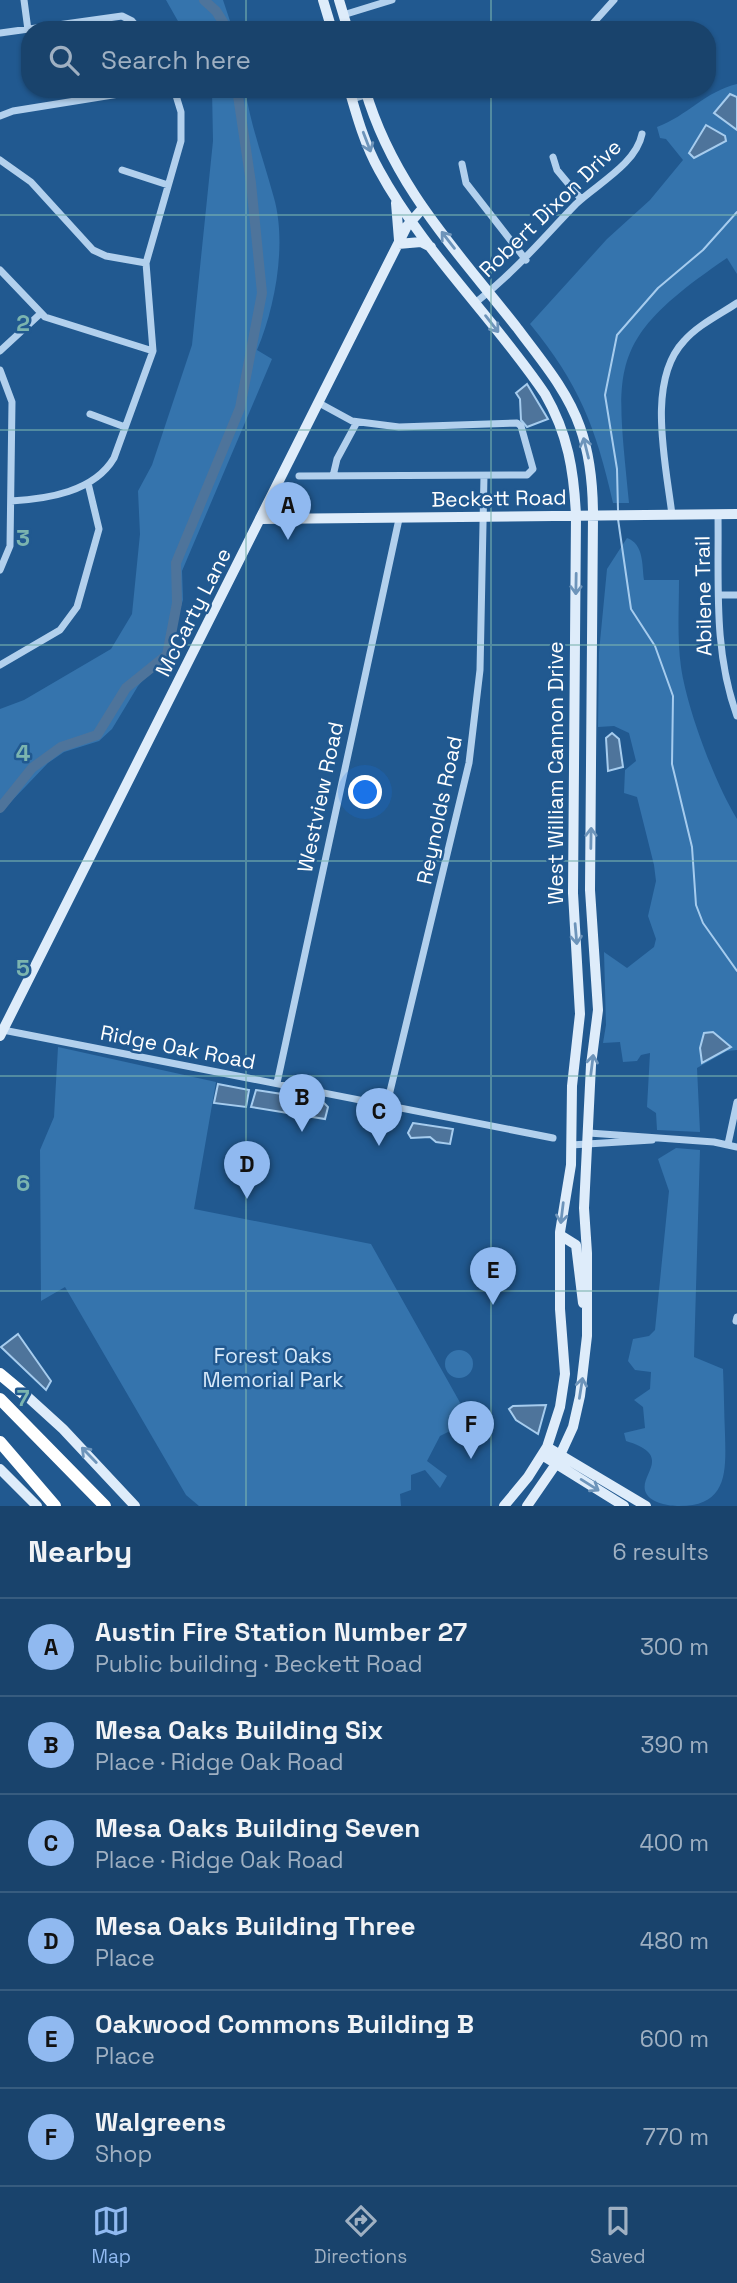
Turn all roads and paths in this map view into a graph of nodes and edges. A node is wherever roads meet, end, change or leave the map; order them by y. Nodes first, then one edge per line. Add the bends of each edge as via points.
1 (24, 0) edge
2 (323, 0) edge
3 (339, 0) edge
4 (393, 0) edge
5 (614, 0) edge
6 (343, 15) junction
7 (27, 21) edge
8 (88, 21) edge
9 (132, 21) edge
10 (329, 21) edge
11 (345, 21) edge
12 (596, 21) edge
13 (21, 31) edge
14 (0, 33) edge
15 (94, 98) edge
16 (177, 98) edge
17 (352, 98) edge
18 (368, 98) edge
19 (0, 116) edge
20 (642, 134) dead end
21 (553, 157) dead end
22 (0, 160) edge
23 (462, 164) dead end
24 (122, 170) dead end
25 (168, 186) junction
26 (396, 199) junction
27 (581, 199) junction
28 (423, 208) junction
29 (411, 220) junction
30 (398, 244) junction
31 (435, 249) junction
32 (526, 260) junction
33 (146, 263) junction
34 (0, 270) edge
35 (489, 292) junction
36 (475, 303) junction
37 (737, 303) edge
38 (40, 314) junction
39 (0, 351) edge
40 (153, 351) junction
41 (0, 370) edge
42 (320, 401) junction
43 (90, 414) dead end
44 (357, 422) junction
45 (125, 427) junction
46 (299, 476) dead end
47 (333, 476) junction
48 (482, 476) junction
49 (88, 483) junction
50 (11, 500) junction
51 (672, 514) junction
52 (718, 514) junction
53 (737, 514) edge
54 (576, 516) junction
55 (593, 516) junction
56 (485, 517) junction
57 (261, 519) junction
58 (400, 519) junction
59 (0, 570) edge
60 (719, 595) junction
61 (737, 595) edge
62 (0, 665) edge
63 (737, 716) edge
64 (1, 1033) edge
65 (277, 1083) junction
66 (737, 1102) edge
67 (387, 1104) junction
68 (589, 1133) junction
69 (553, 1138) dead end
70 (659, 1139) junction
71 (728, 1144) junction
72 (571, 1145) junction
73 (588, 1145) junction
74 (737, 1147) edge
75 (560, 1235) junction
76 (587, 1313) junction
77 (0, 1368) edge
78 (0, 1374) edge
79 (24, 1394) junction
80 (0, 1399) edge
81 (0, 1442) edge
82 (544, 1451) junction
83 (561, 1453) junction
84 (556, 1464) junction
85 (0, 1469) edge
86 (37, 1506) edge
87 (55, 1506) edge
88 (105, 1506) edge
89 (135, 1506) edge
90 (504, 1506) edge
91 (527, 1506) edge
92 (624, 1506) edge
93 (646, 1506) edge

1 - 7 street
2 - 10 main road
3 - 6 main road
4 - 6 street
5 - 12 street
6 - 11 main road
8 - 9 street via 122,16
13 - 14 street
15 - 19 street
16 - 25 street via 181,141
17 -> 26 main road, West William Cannon Drive via 368,147
18 - 28 main road, West William Cannon Drive via 389,155
20 - 27 street, Robert Dixon Drive via 635,152
21 - 27 street via 557,170
22 - 33 street via 31,181 93,250
23 - 32 street via 466,183
24 - 25 street
25 - 33 street
26 - 29 main road, West William Cannon Drive
26 - 30 main road
27 - 32 street, Robert Dixon Drive
28 - 29 main road, McCarty Lane
35 -> 28 main road, West William Cannon Drive
29 - 30 main road, McCarty Lane
29 - 31 main road, West William Cannon Drive
30 - 31 main road via 421,242
30 - 42 main road, McCarty Lane
31 - 36 main road, West William Cannon Drive
32 - 35 street, Robert Dixon Drive
33 - 40 street
34 - 38 street
35 - 36 street, Robert Dixon Drive
55 -> 35 main road, West William Cannon Drive via 587,450 572,408 557,380
36 -> 54 main road, West William Cannon Drive via 554,409 574,470
37 - 51 street via 684,340 664,375 662,406
38 - 39 street
38 - 40 street
40 - 45 street
41 - 50 street via 12,402
42 - 44 street
42 - 57 main road, McCarty Lane
43 - 45 street
44 - 47 street
44 - 48 street via 399,427 519,424 532,471
45 - 49 street via 110,465
46 - 47 street
47 - 48 street
48 - 56 street, Reynolds Road
49 - 50 street via 43,498
49 - 62 street via 99,530 77,607 60,630
50 - 59 street via 10,546
51 - 52 main road, Beckett Road
51 - 55 main road, Beckett Road
52 - 53 main road, Beckett Road
52 - 60 street, Abilene Trail
54 - 55 main road, Beckett Road
54 - 56 main road, Beckett Road
54 -> 72 main road, West William Cannon Drive via 573,893 580,1014
68 -> 55 main road, West William Cannon Drive via 598,1010 590,890
56 - 58 main road, Beckett Road
56 - 67 street, Reynolds Road via 480,670 469,762
57 - 58 main road, Beckett Road
57 - 64 main road, McCarty Lane
58 - 65 street, Westview Road
60 - 61 street
60 - 63 street, Abilene Trail via 721,661
64 - 65 street, Ridge Oak Road
65 - 67 street, Ridge Oak Road
66 - 71 street
67 - 69 street, Ridge Oak Road
68 - 70 street
68 - 73 main road, West William Cannon Drive
70 - 71 street
70 - 73 street
71 - 74 street
72 - 73 street
72 -> 75 main road, West William Cannon Drive
73 - 76 main road, West William Cannon Drive via 584,1208
75 - 76 main road via 576,1245
75 - 82 main road, West William Cannon Drive via 565,1374
83 -> 76 main road, West William Cannon Drive via 580,1396
77 - 79 main road
78 - 79 highway
89 -> 79 main road
80 - 88 highway
81 - 87 highway
82 - 83 main road
82 - 84 main road
82 - 90 main road, West William Cannon Drive
83 - 84 main road, West William Cannon Drive
83 - 93 main road
84 - 91 main road, West William Cannon Drive
84 -> 92 main road
85 - 86 main road

